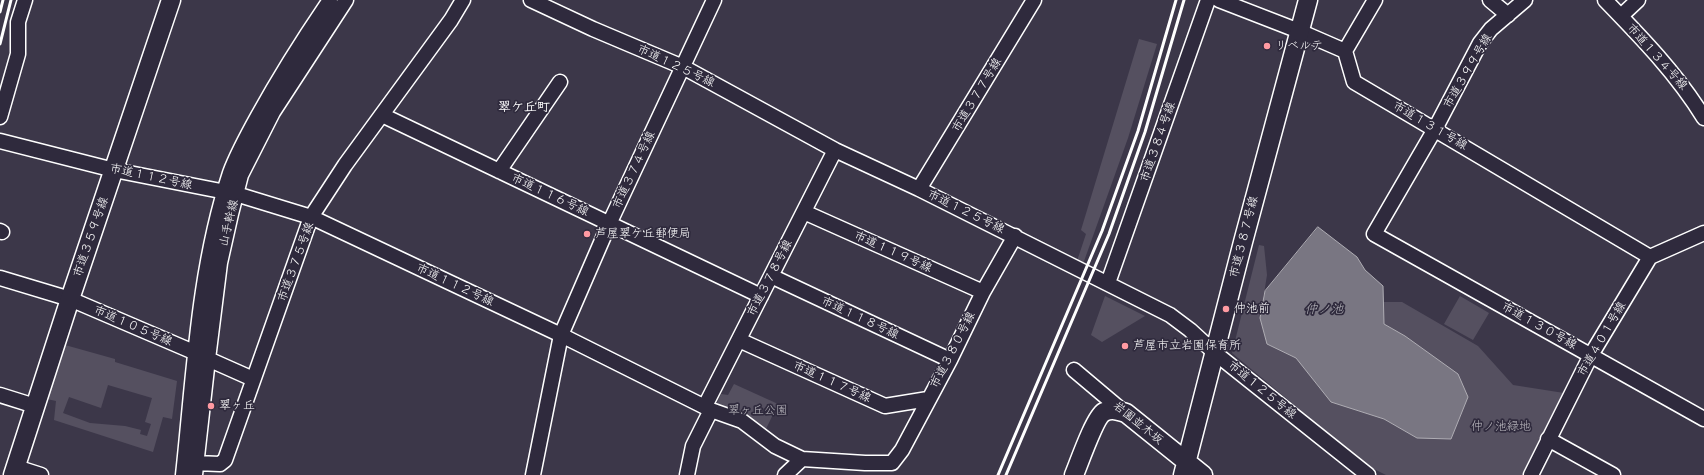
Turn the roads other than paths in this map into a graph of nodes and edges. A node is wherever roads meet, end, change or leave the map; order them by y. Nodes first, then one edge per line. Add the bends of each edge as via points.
1 (24, 0) edge
2 (170, 0) edge
3 (330, 0) edge
4 (346, 0) edge
5 (463, 0) edge
6 (531, 0) edge
7 (714, 0) edge
8 (1034, 0) edge
9 (1208, 0) edge
10 (1219, 0) edge
11 (1308, 0) edge
12 (1375, 0) edge
13 (1490, 0) edge
14 (1525, 0) edge
15 (1605, 0) edge
16 (1638, 0) edge
17 (1508, 15) junction
18 (1621, 16) junction
19 (1299, 31) junction
20 (1345, 52) junction
21 (683, 67) junction
22 (560, 82) dead end
23 (382, 115) junction
24 (0, 117) edge
25 (1704, 118) edge
26 (1435, 129) junction
27 (0, 141) edge
28 (835, 150) junction
29 (114, 170) junction
30 (499, 171) junction
31 (919, 189) junction
32 (230, 193) junction
33 (804, 212) junction
34 (312, 217) junction
35 (610, 222) junction
36 (1704, 233) edge
37 (1374, 234) joint
38 (1015, 236) junction
39 (1650, 257) junction
40 (771, 276) junction
41 (0, 278) edge
42 (1108, 283) junction
43 (982, 292) junction
44 (762, 296) junction
45 (70, 299) junction
46 (561, 335) junction
47 (739, 340) junction
48 (1215, 353) junction
49 (202, 356) junction
50 (1591, 356) junction
51 (950, 360) junction
52 (1074, 370) dead end
53 (253, 379) junction
54 (0, 395) edge
55 (928, 399) junction
56 (35, 406) junction
57 (708, 408) junction
58 (1126, 413) junction
59 (1704, 419) edge
60 (1548, 439) junction
61 (802, 459) junction
62 (892, 463) joint
63 (1185, 468) edge
64 (196, 469) edge
65 (14, 471) edge
66 (40, 475) edge
67 (183, 475) edge
68 (533, 475) edge
69 (687, 475) edge
70 (785, 475) edge
71 (793, 475) edge
72 (1074, 475) edge
73 (1203, 475) edge
74 (1368, 475) edge
75 (1531, 475) edge
76 (1613, 475) edge

1 - 24 street via 18,22 18,54
2 - 29 street, 市道３５９号線
3 - 32 street, 山手幹線 via 267,100 231,172
4 - 32 street, 山手幹線 via 273,112
5 - 23 street, 市道３７５号線
6 - 21 street, 市道１２５号線
7 - 21 street, 市道３７４号線
8 - 31 street, 市道３７７号線
9 - 42 street, 市道３８４号線
10 - 19 street
11 - 19 street, 市道３８７号線
12 - 20 street
13 - 17 street
14 - 17 street, 市道３９９号線
15 - 18 street, 市道１３４号線
16 - 18 street
17 - 26 street, 市道３９９号線 via 1480,43
18 - 25 street, 市道１３４号線 via 1689,93
19 - 20 street
19 - 48 street, 市道３８７号線
20 - 26 street, 市道１３１号線 via 1354,82
21 - 28 street, 市道１２５号線
21 - 35 street, 市道３７４号線
22 - 30 street
23 - 30 street, 市道１１６号線
23 - 34 street, 市道３７５号線 via 345,165
26 - 37 street, 市道３９９号線
26 - 39 street, 市道１３１号線
27 - 29 street, 市道１１２号線
28 - 31 street, 市道１２５号線
28 - 33 street, 市道３７８号線
29 - 32 street, 市道１１２号線
29 - 45 street, 市道３５９号線
30 - 35 street, 市道１１６号線
31 - 38 street, 市道１２５号線
32 - 34 street, 市道１１２号線
32 - 49 street, 山手幹線 via 209,255 202,302
33 - 40 street, 市道３７８号線
33 - 43 street, 市道１１９号線
34 - 46 street, 市道１１２号線
34 - 53 street, 市道３７５号線
35 - 44 street, 市道１１６号線
35 - 46 street, 市道３７４号線
36 - 39 street
37 - 50 street, 市道１３０号線
38 - 42 street, 市道１２５号線
38 - 43 street, 市道３８０号線
39 - 50 street, 市道４０１号線
40 - 44 street, 市道３７８号線
40 - 51 street, 市道１１８号線
41 - 45 street, 市道１０５号線
42 - 48 street, 市道１２５号線 via 1170,315
43 - 51 street, 市道３８０号線
44 - 47 street, 市道３７８号線
45 - 49 street, 市道１０５号線
45 - 56 street, 市道３５９号線
46 - 57 street, 市道１１２号線
46 - 68 street, 市道３７４号線
47 - 55 street, 市道１１７号線 via 885,406
47 - 57 street, 市道３７８号線
48 - 63 street, 市道３８７号線
48 - 74 street, 市道１２５号線
49 - 53 street, 市道１０５号線
49 - 64 street, 山手幹線
49 - 67 street, 山手幹線
50 - 59 street, 市道１３０号線
50 - 60 street, 市道４０１号線
51 - 55 street, 市道３８０号線
52 - 58 street, 岩園並木坂
53 - 64 street, 市道３７５号線 via 225,460 220,464
54 - 56 street
55 - 62 street, 市道３８０号線 via 902,450
56 - 65 street, 市道３５９号線
57 - 61 street, 市道１１２号線 via 742,422 775,446
57 - 69 street, 市道３７８号線 via 693,446
58 - 63 street, 岩園並木坂
58 - 72 street via 1113,409 1103,413 1097,421
60 - 75 street, 市道４０１号線
60 - 76 street
61 - 62 street, 市道１１２号線 via 865,464
61 - 70 street
61 - 71 street
63 - 73 street, 岩園並木坂
65 - 66 street

